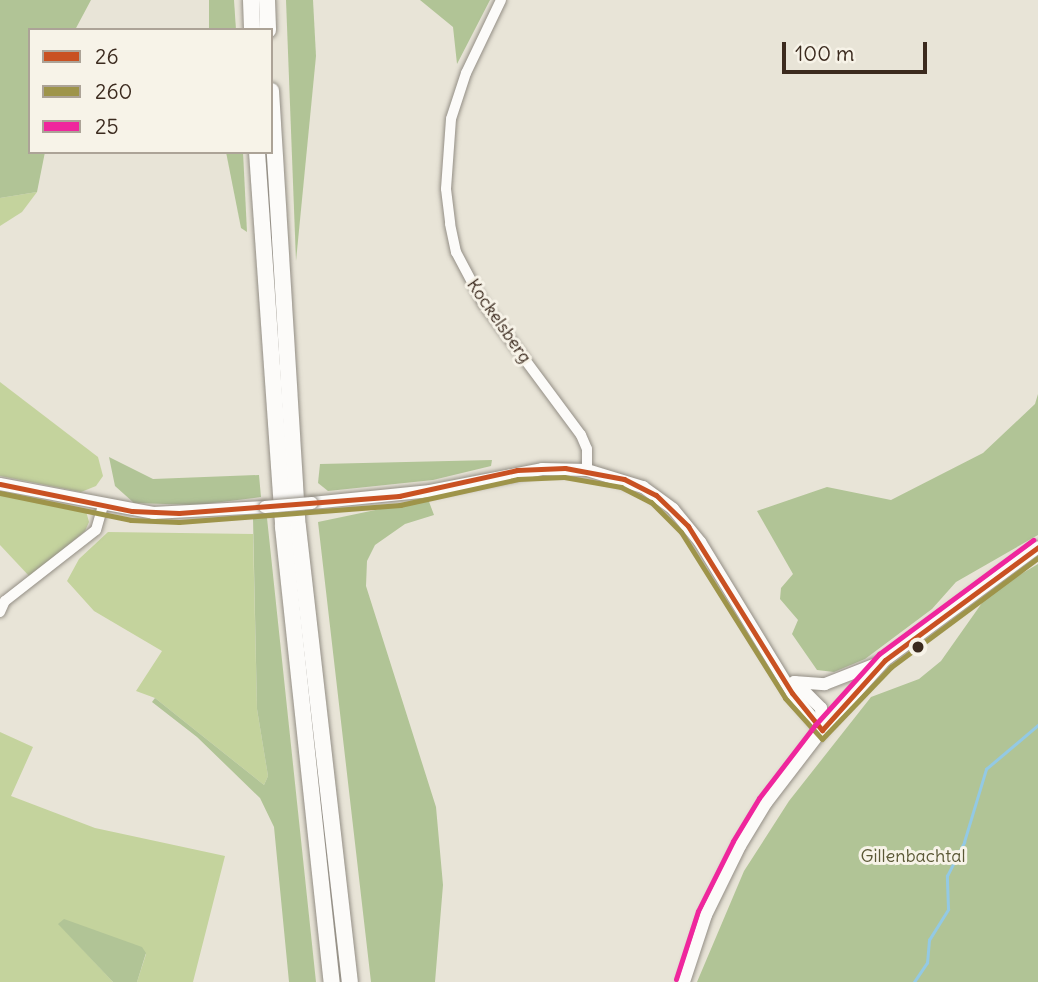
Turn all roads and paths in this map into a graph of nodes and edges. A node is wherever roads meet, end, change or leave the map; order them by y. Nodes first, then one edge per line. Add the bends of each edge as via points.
1 (251, 0) edge
2 (267, 0) edge
3 (501, 0) edge
4 (252, 28) edge
5 (268, 28) edge
6 (273, 123) edge
7 (257, 154) edge
8 (587, 470) junction
9 (0, 484) edge
10 (103, 506) junction
11 (1038, 547) edge
12 (0, 612) edge
13 (942, 614) junction
14 (885, 660) junction
15 (775, 664) junction
16 (794, 682) junction
17 (822, 730) junction
18 (766, 803) junction
19 (332, 982) edge
20 (350, 982) edge
21 (684, 982) edge

1 - 4 highway
2 - 5 highway
3 - 8 street, Kockelsberg via 462,83 451,120 446,189 450,224 456,252 483,303 581,435 587,449
6 - 20 highway via 298,527
7 - 19 highway via 282,514
8 - 10 main road, bridge via 517,470 430,491 265,507 153,513
8 - 15 main road via 643,487 673,509 700,542
9 - 10 main road
10 - 12 street via 96,530 5,601
11 - 13 main road
13 - 14 main road
13 - 18 main road via 859,697
14 - 16 main road via 825,684
14 - 17 main road
15 - 16 main road
15 - 17 main road
16 - 17 main road via 821,708
17 - 18 main road
18 - 21 main road via 706,915

